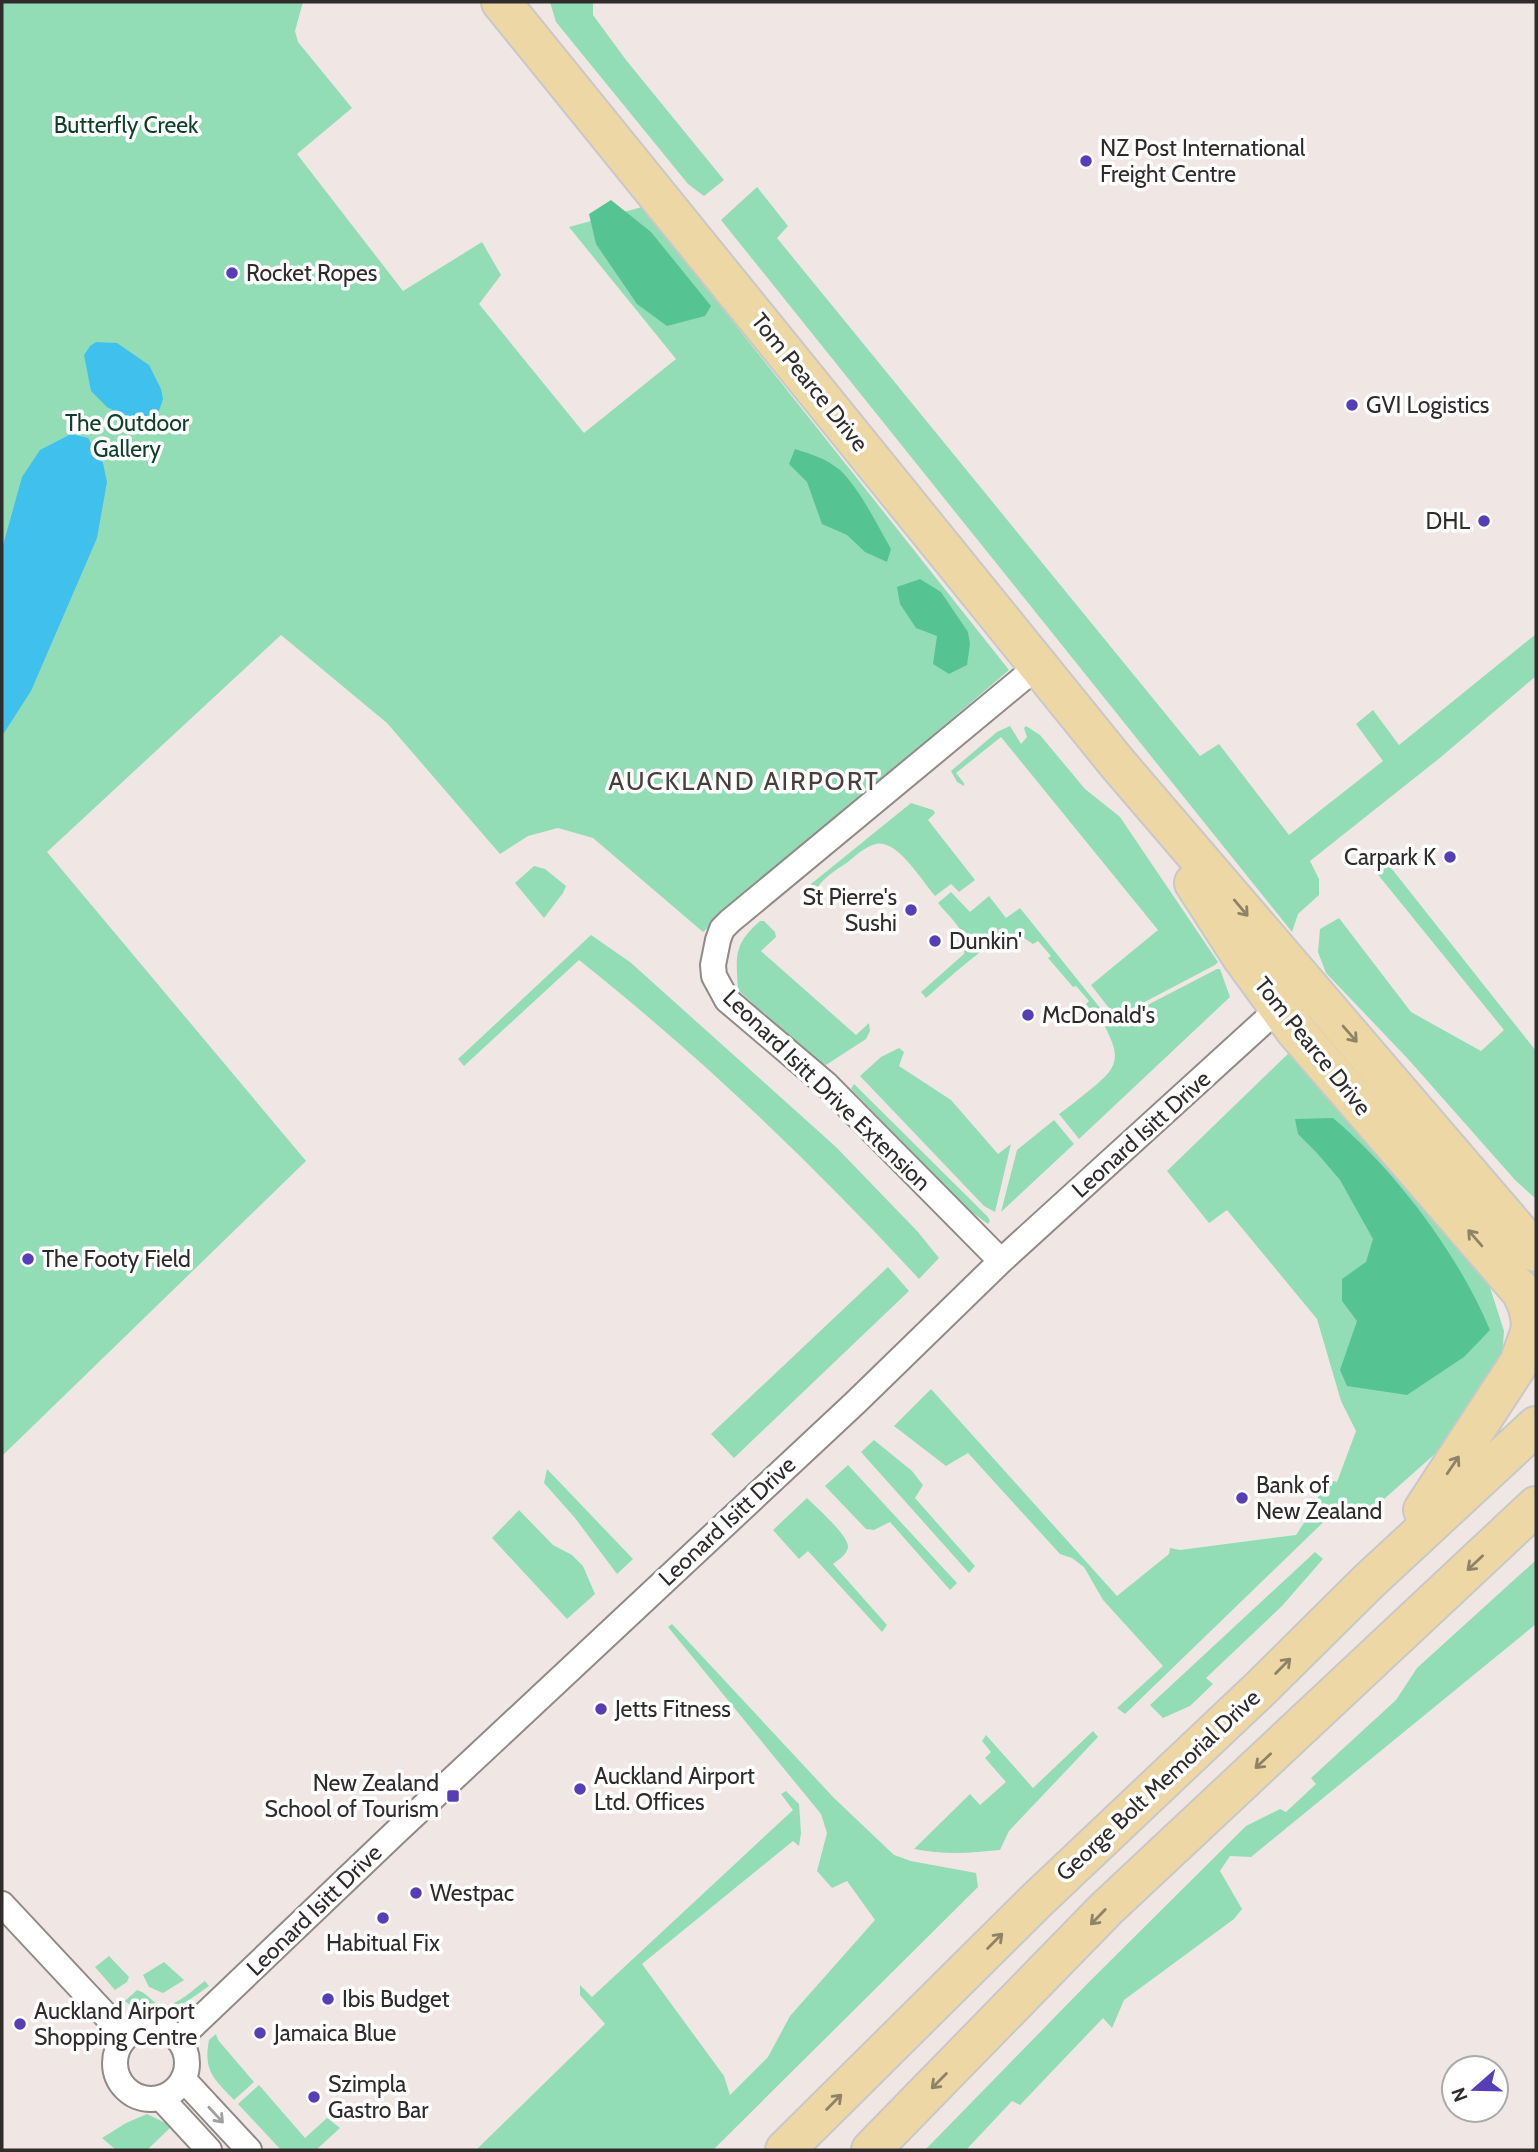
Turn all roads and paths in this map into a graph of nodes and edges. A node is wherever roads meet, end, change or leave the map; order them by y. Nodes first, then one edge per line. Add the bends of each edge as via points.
1 (501, 2) edge
2 (1039, 665) junction
3 (1117, 763) junction
4 (1279, 1008) junction
5 (1485, 1189) junction
6 (1536, 1227) edge
7 (1536, 1252) edge
8 (1001, 1261) junction
9 (1528, 1299) edge
10 (1536, 1426) edge
11 (1533, 1512) edge
12 (1388, 1563) junction
13 (2, 1904) edge
14 (124, 2039) junction
15 (179, 2039) junction
16 (183, 2079) junction
17 (161, 2098) junction
18 (209, 2150) edge
19 (249, 2150) edge
20 (785, 2150) edge
21 (871, 2150) edge

1 - 2 main road, Tom Pearce Drive
2 - 3 main road, Tom Pearce Drive
2 - 8 street, Leonard Isitt Drive Extension via 730,921 722,929 713,965 713,976 727,1000 827,1085
3 - 4 main road, Tom Pearce Drive
3 -> 5 main road, Tom Pearce Drive
4 - 8 street, Leonard Isitt Drive
9 -> 4 main road, Tom Pearce Drive
5 - 6 main road
5 - 7 main road, Tom Pearce Drive
8 - 15 street, Leonard Isitt Drive
12 -> 9 main road via 1519,1363 1530,1332
10 - 12 main road, George Bolt Memorial Drive
11 -> 21 main road via 1106,1909
20 -> 12 main road, George Bolt Memorial Drive via 1035,1901
13 - 14 street
14 - 15 street via 151,2026
14 - 17 street via 115,2067 124,2086 141,2098
15 - 16 street via 187,2060
16 - 17 street
16 -> 19 street
17 - 18 street

